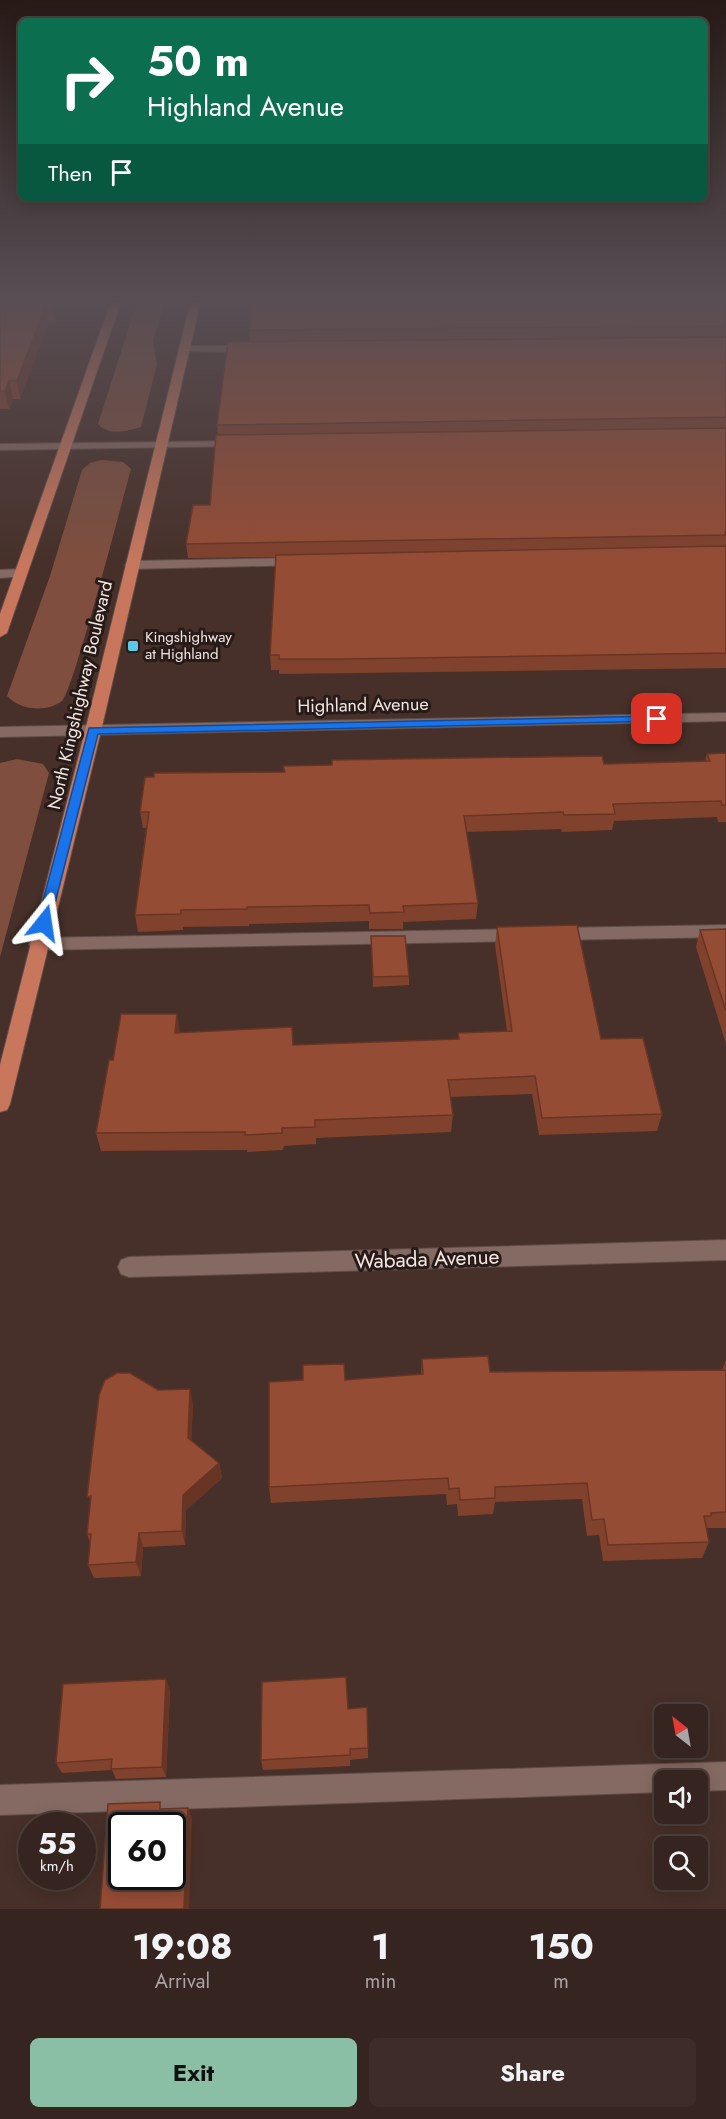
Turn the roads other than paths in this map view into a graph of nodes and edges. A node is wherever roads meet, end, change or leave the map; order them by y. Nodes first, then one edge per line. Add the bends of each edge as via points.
1 (86, 385) edge
2 (174, 385) edge
3 (254, 443) edge
4 (160, 445) junction
5 (64, 446) junction
6 (0, 447) edge
7 (309, 562) edge
8 (131, 565) junction
9 (20, 573) junction
10 (0, 574) edge
11 (0, 633) edge
12 (726, 717) edge
13 (93, 731) junction
14 (0, 732) edge
15 (726, 931) edge
16 (38, 944) junction
17 (0, 1104) edge
18 (726, 1250) edge
19 (129, 1268) dead end
20 (726, 1776) edge
21 (0, 1800) edge

1 - 5 main road
2 - 4 main road, North Kingshighway Boulevard
3 - 4 street
4 - 5 street
4 - 8 main road, North Kingshighway Boulevard
5 - 6 street
5 - 9 main road
7 - 8 street
8 - 13 main road, North Kingshighway Boulevard
9 - 10 street
9 - 11 main road
12 - 13 street, Highland Avenue
13 - 14 street, Highland Avenue
13 - 16 main road, North Kingshighway Boulevard
15 - 16 street
16 - 17 main road, North Kingshighway Boulevard
18 - 19 street, Wabada Avenue
20 - 21 street

